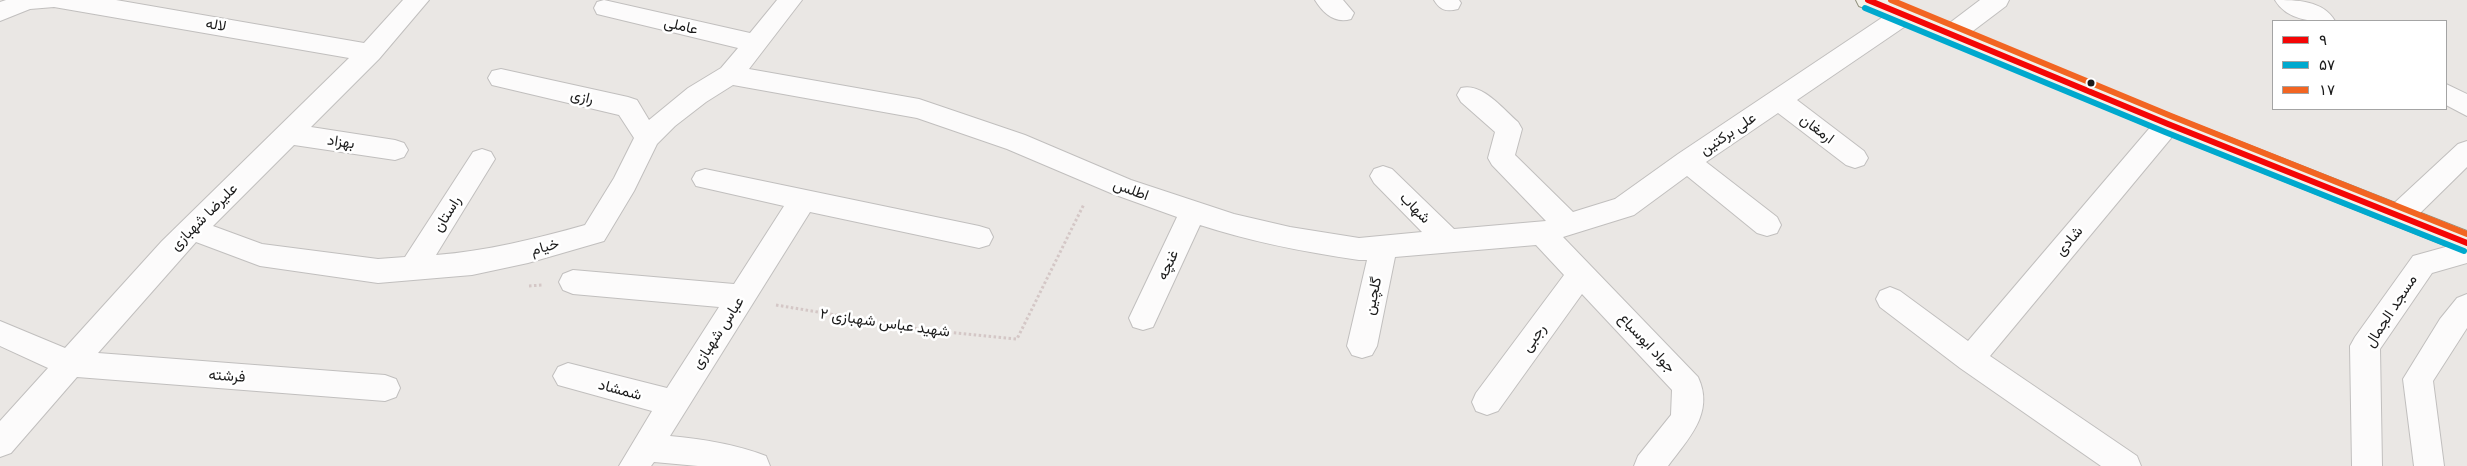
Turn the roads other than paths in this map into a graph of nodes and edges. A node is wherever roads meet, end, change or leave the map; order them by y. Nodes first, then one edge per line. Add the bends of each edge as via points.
1 (48, 0) edge
2 (61, 0) edge
3 (417, 0) edge
4 (790, 0) edge
5 (1868, 0) edge
6 (1997, 0) edge
7 (2287, 0) edge
8 (606, 8) dead end
9 (0, 12) edge
10 (1904, 14) junction
11 (2321, 20) edge
12 (1952, 34) junction
13 (755, 43) junction
14 (370, 54) junction
15 (730, 75) junction
16 (501, 78) dead end
17 (2447, 94) edge
18 (1470, 95) dead end
19 (1779, 100) junction
20 (2467, 106) edge
21 (2168, 124) junction
22 (288, 134) junction
23 (647, 138) junction
24 (395, 150) dead end
25 (2467, 151) edge
26 (1855, 158) dead end
27 (482, 159) dead end
28 (1687, 161) junction
29 (1383, 176) dead end
30 (704, 180) dead end
31 (804, 200) junction
32 (1193, 211) junction
33 (2400, 216) junction
34 (1767, 225) dead end
35 (1555, 229) junction
36 (192, 230) junction
37 (979, 237) dead end
38 (1448, 241) junction
39 (2467, 242) edge
40 (1384, 246) junction
41 (2467, 252) edge
42 (413, 268) junction
43 (1581, 274) junction
44 (573, 282) dead end
45 (741, 297) junction
46 (1890, 298) dead end
47 (2467, 306) edge
48 (1143, 318) dead end
49 (0, 333) edge
50 (1362, 346) dead end
51 (1970, 359) junction
52 (70, 364) junction
53 (568, 376) dead end
54 (385, 388) dead end
55 (1487, 402) dead end
56 (672, 404) junction
57 (0, 443) edge
58 (640, 457) edge
59 (755, 466) edge
60 (1649, 466) edge
61 (2126, 466) edge
62 (2366, 466) edge
63 (2429, 466) edge

1 - 9 street via 27,0
2 - 14 street, لاله
3 - 14 street, علیرضا شهبازی
4 - 13 street, خیام
5 - 10 main road
6 - 12 street
7 - 11 street
8 - 13 street, عاملی
10 - 12 main road
10 - 19 street, علی برکتین
12 - 21 main road
13 - 15 street, خیام
14 - 22 street, علیرضا شهبازی
15 - 23 street, خیام via 697,95
15 - 32 street, اطلس via 919,109 1016,142 1098,177
16 - 23 street, رازی via 628,107
17 - 20 street
18 - 35 street, جواد ابوسباع via 1510,129 1501,158
19 - 26 street, ارمغان
19 - 28 street, علی برکتین
21 - 33 main road
21 - 51 street, شادی
22 - 24 street, بهزاد
22 - 36 street, علیرضا شهبازی
23 - 42 street, خیام via 625,184 594,233 472,264
25 - 33 street
27 - 42 street, راستان
28 - 34 street
28 - 35 street, علی برکتین via 1624,207
29 - 38 street, شهاب
30 - 31 street
31 - 37 street
31 - 45 street, عباس شهبازی
32 - 40 street, اطلس via 1290,238 1359,249
32 - 48 street, غنچه
33 - 39 main road
35 - 38 street, اطلس
35 - 43 street, جواد ابوسباع
36 - 42 street, خیام via 260,255 378,270
36 - 52 street, علیرضا شهبازی
38 - 40 street, اطلس
40 - 50 street, گلچین
41 - 62 street, مسجد الجمال via 2423,264 2365,346
43 - 55 street, رجبی
43 - 60 street, جواد ابوسباع via 1687,386 1686,419
44 - 45 street
45 - 56 street, عباس شهبازی
46 - 51 street
47 - 63 street via 2418,379
49 - 52 street, فرشته
51 - 61 street
52 - 54 street, فرشته
52 - 57 street, علیرضا شهبازی
53 - 56 street, شمشاد
56 - 58 street, عباس شهبازی
58 - 59 street via 706,453

